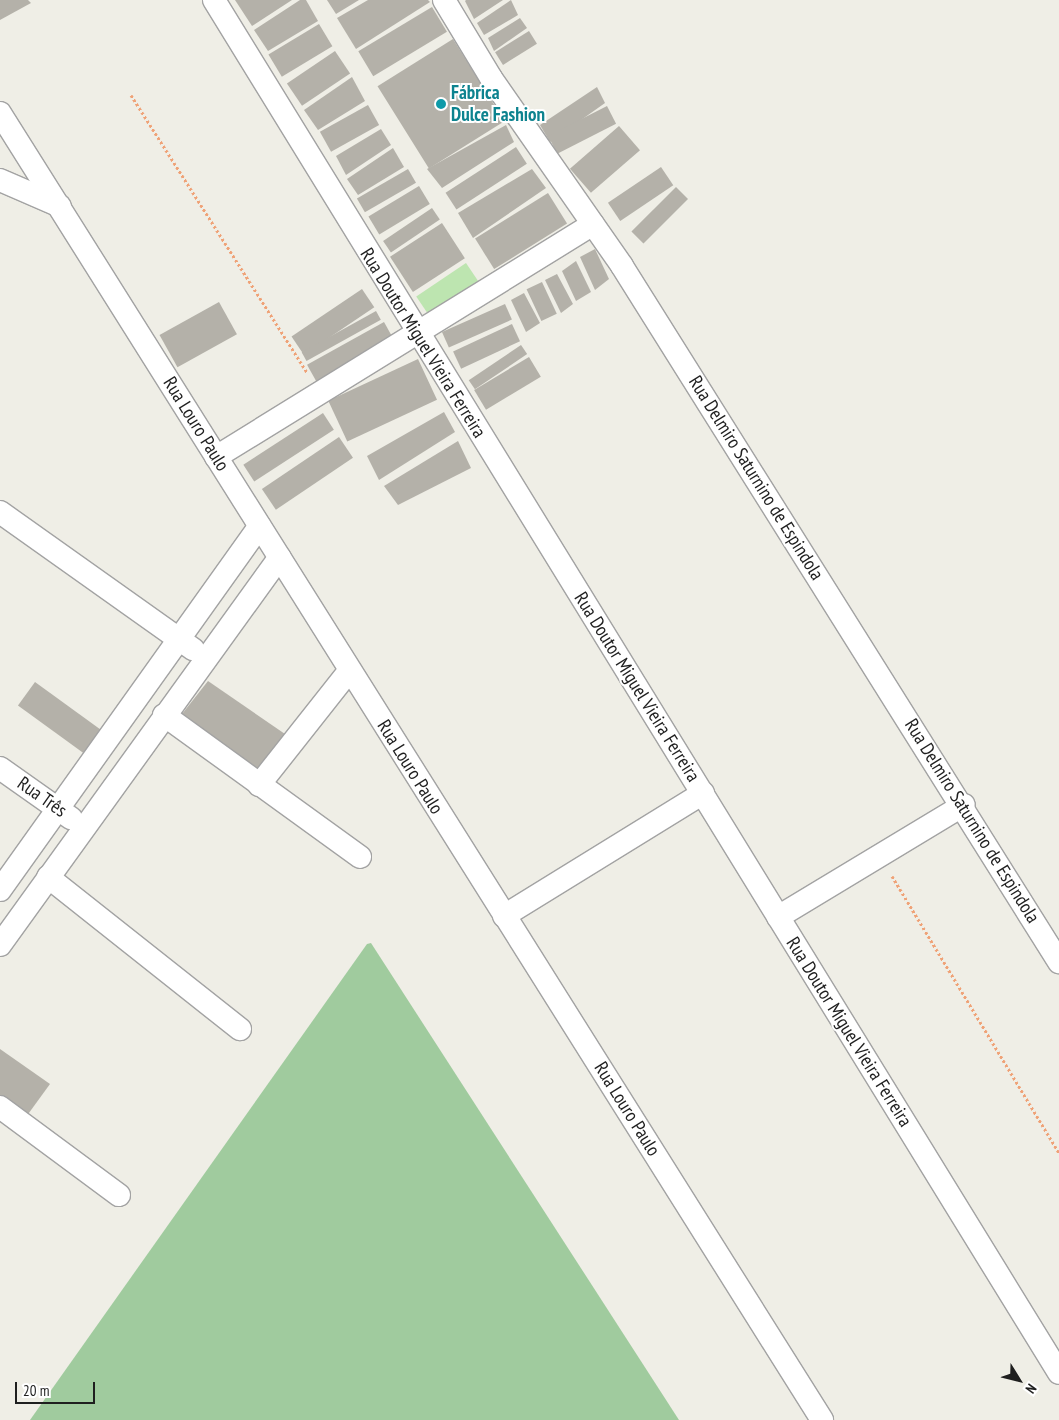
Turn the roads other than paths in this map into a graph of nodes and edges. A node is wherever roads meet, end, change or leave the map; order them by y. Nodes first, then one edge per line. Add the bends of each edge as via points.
1 (214, 0) edge
2 (444, 0) edge
3 (0, 113) edge
4 (0, 180) edge
5 (60, 206) junction
6 (593, 224) junction
7 (418, 335) junction
8 (216, 457) junction
9 (0, 512) edge
10 (260, 526) junction
11 (280, 557) junction
12 (180, 640) junction
13 (205, 658) junction
14 (349, 671) junction
15 (164, 715) junction
16 (0, 768) edge
17 (259, 785) junction
18 (703, 793) junction
19 (964, 805) junction
20 (58, 809) junction
21 (84, 827) junction
22 (360, 856) dead end
23 (48, 877) junction
24 (0, 890) edge
25 (504, 916) junction
26 (778, 917) junction
27 (0, 945) edge
28 (1059, 962) edge
29 (240, 1029) dead end
30 (0, 1108) edge
31 (119, 1195) dead end
32 (1059, 1373) edge
33 (822, 1420) edge

1 - 7 street, Rua Doutor Miguel Vieira Ferreira
2 - 6 street, Rua Delmiro Saturnino de Espindola via 491,78
3 - 5 street, Rua Louro Paulo
4 - 5 street
5 - 8 street, Rua Louro Paulo
6 - 7 street
6 - 19 street, Rua Delmiro Saturnino de Espindola
7 - 8 street
7 - 18 street, Rua Doutor Miguel Vieira Ferreira
8 - 10 street, Rua Louro Paulo
9 - 12 street
10 - 11 street, Rua Louro Paulo
10 - 12 street
11 - 13 street
11 - 14 street, Rua Louro Paulo
12 - 13 street
12 - 20 street
13 - 15 street
14 - 17 street
14 - 25 street, Rua Louro Paulo
15 - 17 street
15 - 21 street
16 - 20 street, Rua Três
17 - 22 street
18 - 25 street
18 - 26 street, Rua Doutor Miguel Vieira Ferreira
19 - 26 street
19 - 28 street, Rua Delmiro Saturnino de Espindola
20 - 21 street, Rua Três
20 - 24 street
21 - 23 street
23 - 27 street
23 - 29 street
25 - 33 street, Rua Louro Paulo
26 - 32 street, Rua Doutor Miguel Vieira Ferreira
30 - 31 street

